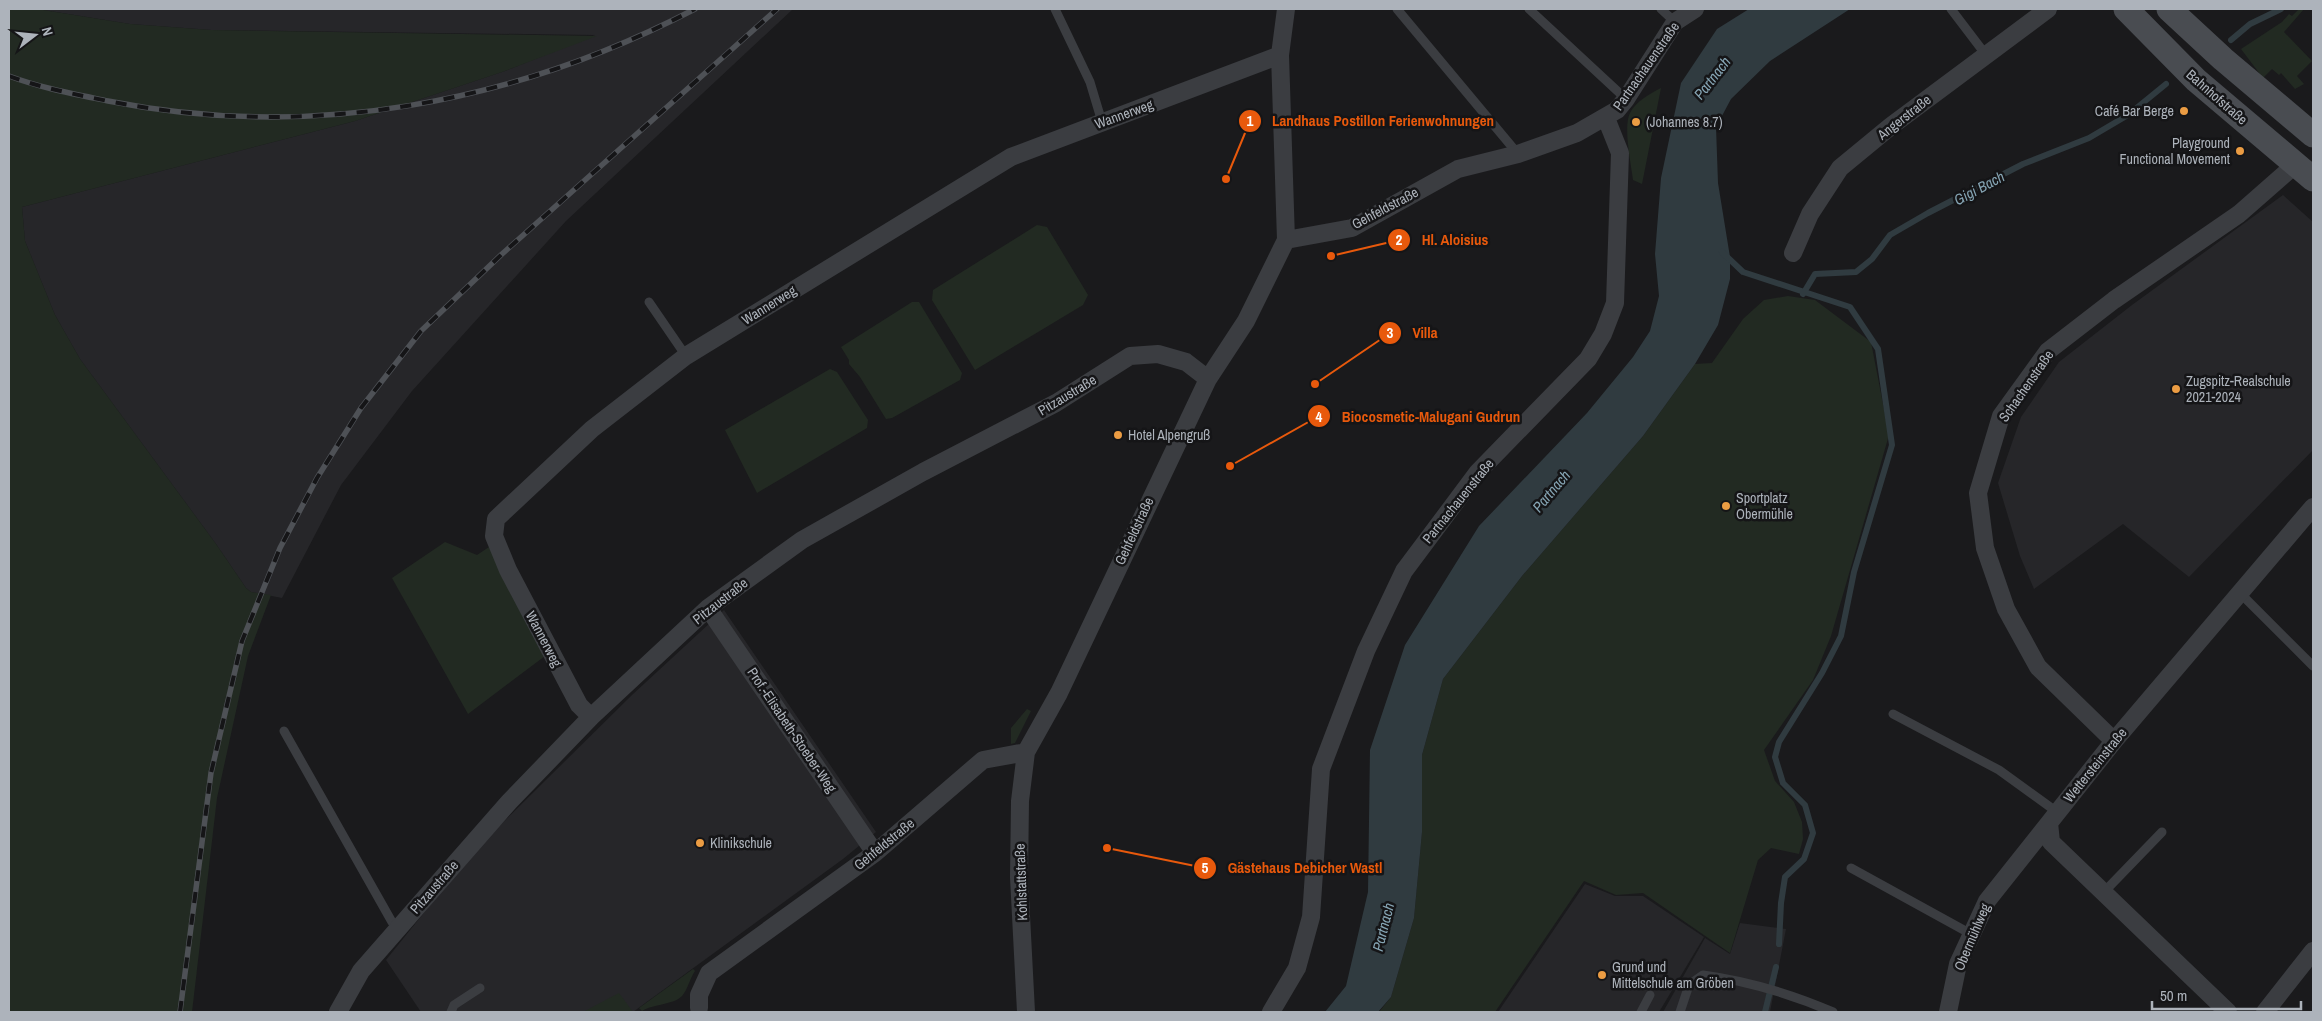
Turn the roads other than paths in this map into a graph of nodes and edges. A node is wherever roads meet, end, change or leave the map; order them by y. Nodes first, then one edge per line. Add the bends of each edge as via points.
1 (1055, 9) edge
2 (1286, 9) edge
3 (1397, 9) edge
4 (1529, 9) edge
5 (1661, 9) edge
6 (1695, 9) edge
7 (1951, 9) edge
8 (2048, 9) edge
9 (2126, 9) edge
10 (2169, 9) edge
11 (1675, 22) junction
12 (1280, 55) junction
13 (1986, 56) junction
14 (1626, 99) junction
15 (1606, 118) junction
16 (1102, 122) junction
17 (2313, 135) edge
18 (1518, 154) junction
19 (2305, 171) edge
20 (1286, 240) junction
21 (1792, 254) dead end
22 (649, 302) dead end
23 (686, 356) junction
24 (1208, 378) junction
25 (2313, 508) edge
26 (2241, 594) junction
27 (708, 608) junction
28 (2313, 666) edge
29 (1893, 714) dead end
30 (591, 717) junction
31 (284, 731) dead end
32 (2114, 741) junction
33 (1026, 752) junction
34 (2053, 817) junction
35 (2162, 832) dead end
36 (875, 853) junction
37 (1851, 868) dead end
38 (2104, 892) junction
39 (398, 927) junction
40 (1970, 934) junction
41 (2313, 951) edge
42 (480, 988) dead end
43 (1650, 995) dead end
44 (696, 1011) edge
45 (338, 1012) edge
46 (451, 1012) edge
47 (1026, 1012) edge
48 (1271, 1012) edge
49 (1641, 1012) edge
50 (1680, 1012) edge
51 (1833, 1012) edge
52 (1948, 1012) edge
53 (2228, 1012) edge
54 (2265, 1012) edge

1 - 16 lane via 1090,82
2 - 12 street
3 - 18 lane
4 - 14 lane
5 - 11 lane
6 - 11 street, Partnachauenstraße
7 - 13 lane
8 - 13 street, Angerstraße
9 - 19 main road, Bahnhofstraße via 2196,80
10 - 17 main road
11 - 14 street, Partnachauenstraße
12 - 16 street, Wannerweg
12 - 20 street
13 - 21 street, Angerstraße via 1840,168 1810,214
14 - 15 street, Partnachauenstraße
15 - 18 street, Gehfeldstraße via 1577,133
15 - 48 street, Partnachauenstraße via 1620,153 1615,303 1603,334 1588,359 1478,472 1404,571 1366,651 1321,769 1311,917 1297,968
16 - 23 street, Wannerweg via 1011,157
18 - 20 street, Gehfeldstraße via 1458,169 1352,228
19 - 32 street, Schachenstraße via 2114,300 2048,351 2001,416 1978,492 1985,548 2006,609 2038,667
20 - 24 street, Gehfeldstraße via 1246,321
22 - 23 lane
23 - 30 street, Wannerweg via 592,429 496,518 494,536 508,570 579,705
24 - 27 street, Pitzaustraße via 1186,362 1158,354 1130,356 1056,403 802,540
24 - 33 street, Gehfeldstraße via 1059,693
25 - 26 street, Wettersteinstraße
26 - 28 lane
26 - 32 street, Wettersteinstraße
27 - 30 street, Pitzaustraße
27 - 36 street, Prof.-Elisabeth-Stoeber-Weg
29 - 34 lane via 1999,770
30 - 39 street, Pitzaustraße via 508,802
31 - 39 lane via 392,922
32 - 34 street, Wettersteinstraße
33 - 36 street, Gehfeldstraße via 983,760
33 - 47 street, Kohlstattstraße via 1020,801 1019,867
34 - 38 street via 2052,842
34 - 40 street, Obermühlweg via 1987,901
35 - 38 lane
36 - 44 street, Gehfeldstraße via 709,973
37 - 40 lane
38 - 53 street
39 - 45 street, Pitzaustraße via 361,971
40 - 52 street, Obermühlweg via 1958,964
41 - 54 street
42 - 46 lane via 454,1005
43 - 49 lane
50 - 51 lane via 1689,985 1703,975 1784,993

